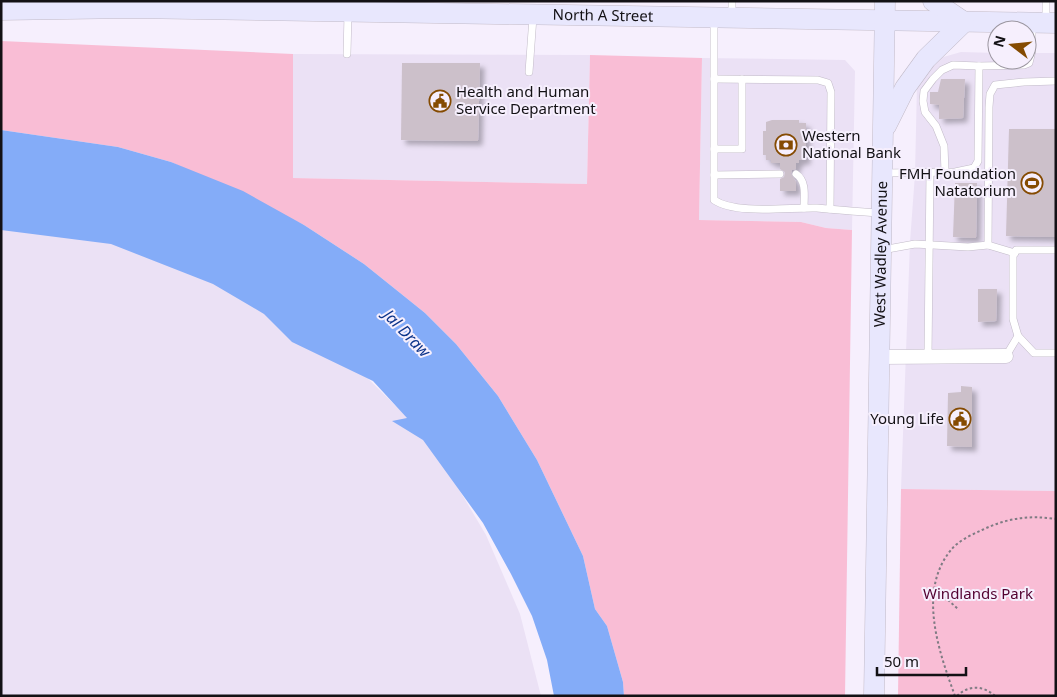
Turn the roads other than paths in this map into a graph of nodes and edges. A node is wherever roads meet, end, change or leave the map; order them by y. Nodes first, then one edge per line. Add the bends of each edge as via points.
1 (934, 1) edge
2 (1046, 1) edge
3 (131, 4) edge
4 (349, 7) edge
5 (1, 10) edge
6 (885, 11) edge
7 (726, 12) edge
8 (533, 14) junction
9 (964, 22) junction
10 (1045, 23) edge
11 (348, 54) dead end
12 (980, 66) junction
13 (529, 72) dead end
14 (714, 79) junction
15 (742, 79) junction
16 (1056, 81) edge
17 (884, 132) junction
18 (714, 149) junction
19 (930, 172) junction
20 (945, 172) junction
21 (883, 173) junction
22 (780, 174) dead end
23 (796, 174) dead end
24 (714, 175) junction
25 (804, 208) junction
26 (830, 209) junction
27 (882, 214) junction
28 (930, 245) junction
29 (988, 245) junction
30 (882, 250) junction
31 (1056, 250) edge
32 (1015, 253) junction
33 (1018, 336) junction
34 (1056, 353) edge
35 (1006, 356) joint
36 (881, 357) junction
37 (928, 357) junction
38 (874, 696) edge

1 - 9 main road
2 - 10 lane
3 - 4 main road, North A Street
3 - 5 main road, North A Street
4 - 8 main road, North A Street
4 - 11 lane
6 - 7 main road, North A Street
6 - 9 main road, North A Street
6 - 17 main road, West Wadley Avenue
7 - 8 main road, North A Street
7 - 14 lane
8 - 13 lane
9 - 10 main road, North A Street
9 - 17 main road via 926,59 905,88
10 - 12 lane via 1029,63
12 - 20 lane via 978,161 974,168
12 - 20 lane via 953,65 933,78 924,91 925,112 936,126 944,146
14 - 15 lane
14 - 18 lane
15 - 18 lane via 742,149
15 - 26 lane via 818,80 828,83 831,92
16 - 29 lane via 995,85 990,94
17 - 21 main road, West Wadley Avenue
18 - 24 lane
19 - 20 lane
19 - 21 lane
19 - 28 lane
21 - 27 main road, West Wadley Avenue
22 - 24 lane
23 - 25 lane via 804,182
24 - 25 lane via 714,200 722,206
25 - 26 lane
26 - 27 lane
27 - 30 main road, West Wadley Avenue
28 - 29 lane
28 - 30 lane via 915,244
28 - 37 lane
29 - 32 lane
30 - 36 main road, West Wadley Avenue
31 - 32 lane via 1016,250
32 - 33 lane via 1013,319
33 - 34 lane via 1034,353
33 - 35 lane
35 - 37 street
36 - 37 street
36 - 38 main road, West Wadley Avenue

